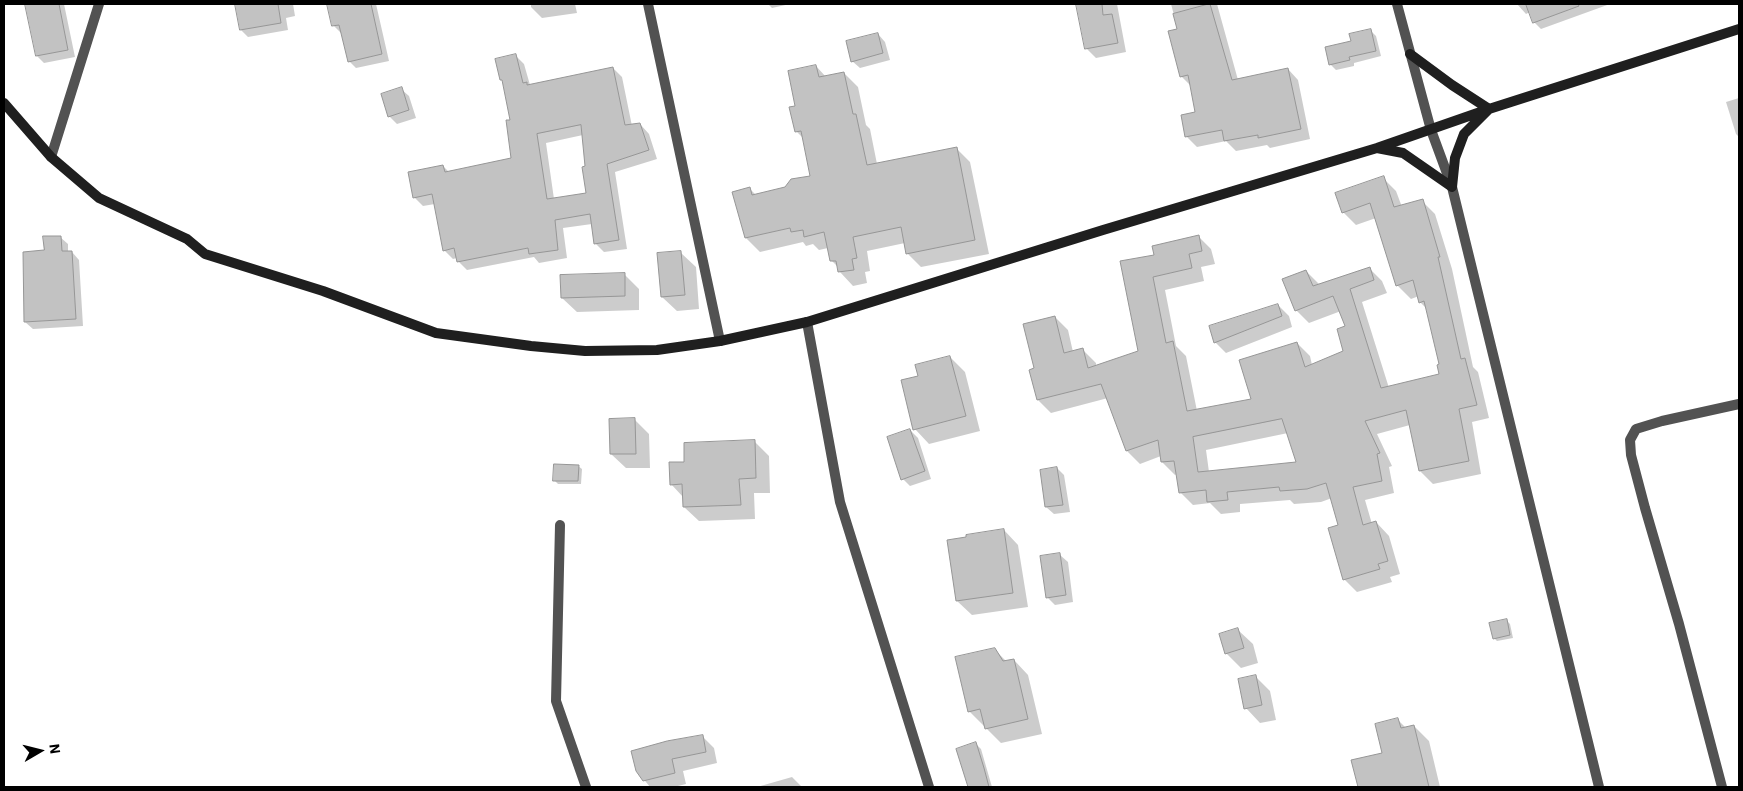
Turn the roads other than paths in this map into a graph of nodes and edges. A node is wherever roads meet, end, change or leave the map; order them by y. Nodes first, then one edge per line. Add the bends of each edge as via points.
1 (99, 4) edge
2 (648, 4) edge
3 (1398, 4) edge
4 (1739, 29) edge
5 (1410, 54) junction
6 (4, 103) edge
7 (1488, 109) junction
8 (1431, 130) junction
9 (1377, 148) junction
10 (51, 157) junction
11 (1452, 187) junction
12 (807, 322) junction
13 (720, 341) junction
14 (1739, 404) edge
15 (560, 525) dead end
16 (586, 787) edge
17 (929, 787) edge
18 (1599, 787) edge
19 (1722, 787) edge

1 - 10 street
2 - 13 street
3 - 5 street
4 - 7 main road
5 - 7 main road
5 - 8 street
6 - 10 main road
7 - 8 main road
7 - 11 main road via 1464,134 1455,158
8 - 9 main road
8 - 11 street
9 - 11 main road via 1403,153
9 - 12 main road
10 - 13 main road via 99,198 187,238 205,254 323,291 436,333 585,351 657,350
11 - 18 street
12 - 13 main road
12 - 17 street via 840,502
14 - 19 street via 1636,429 1630,440 1631,455
15 - 16 street via 556,701

